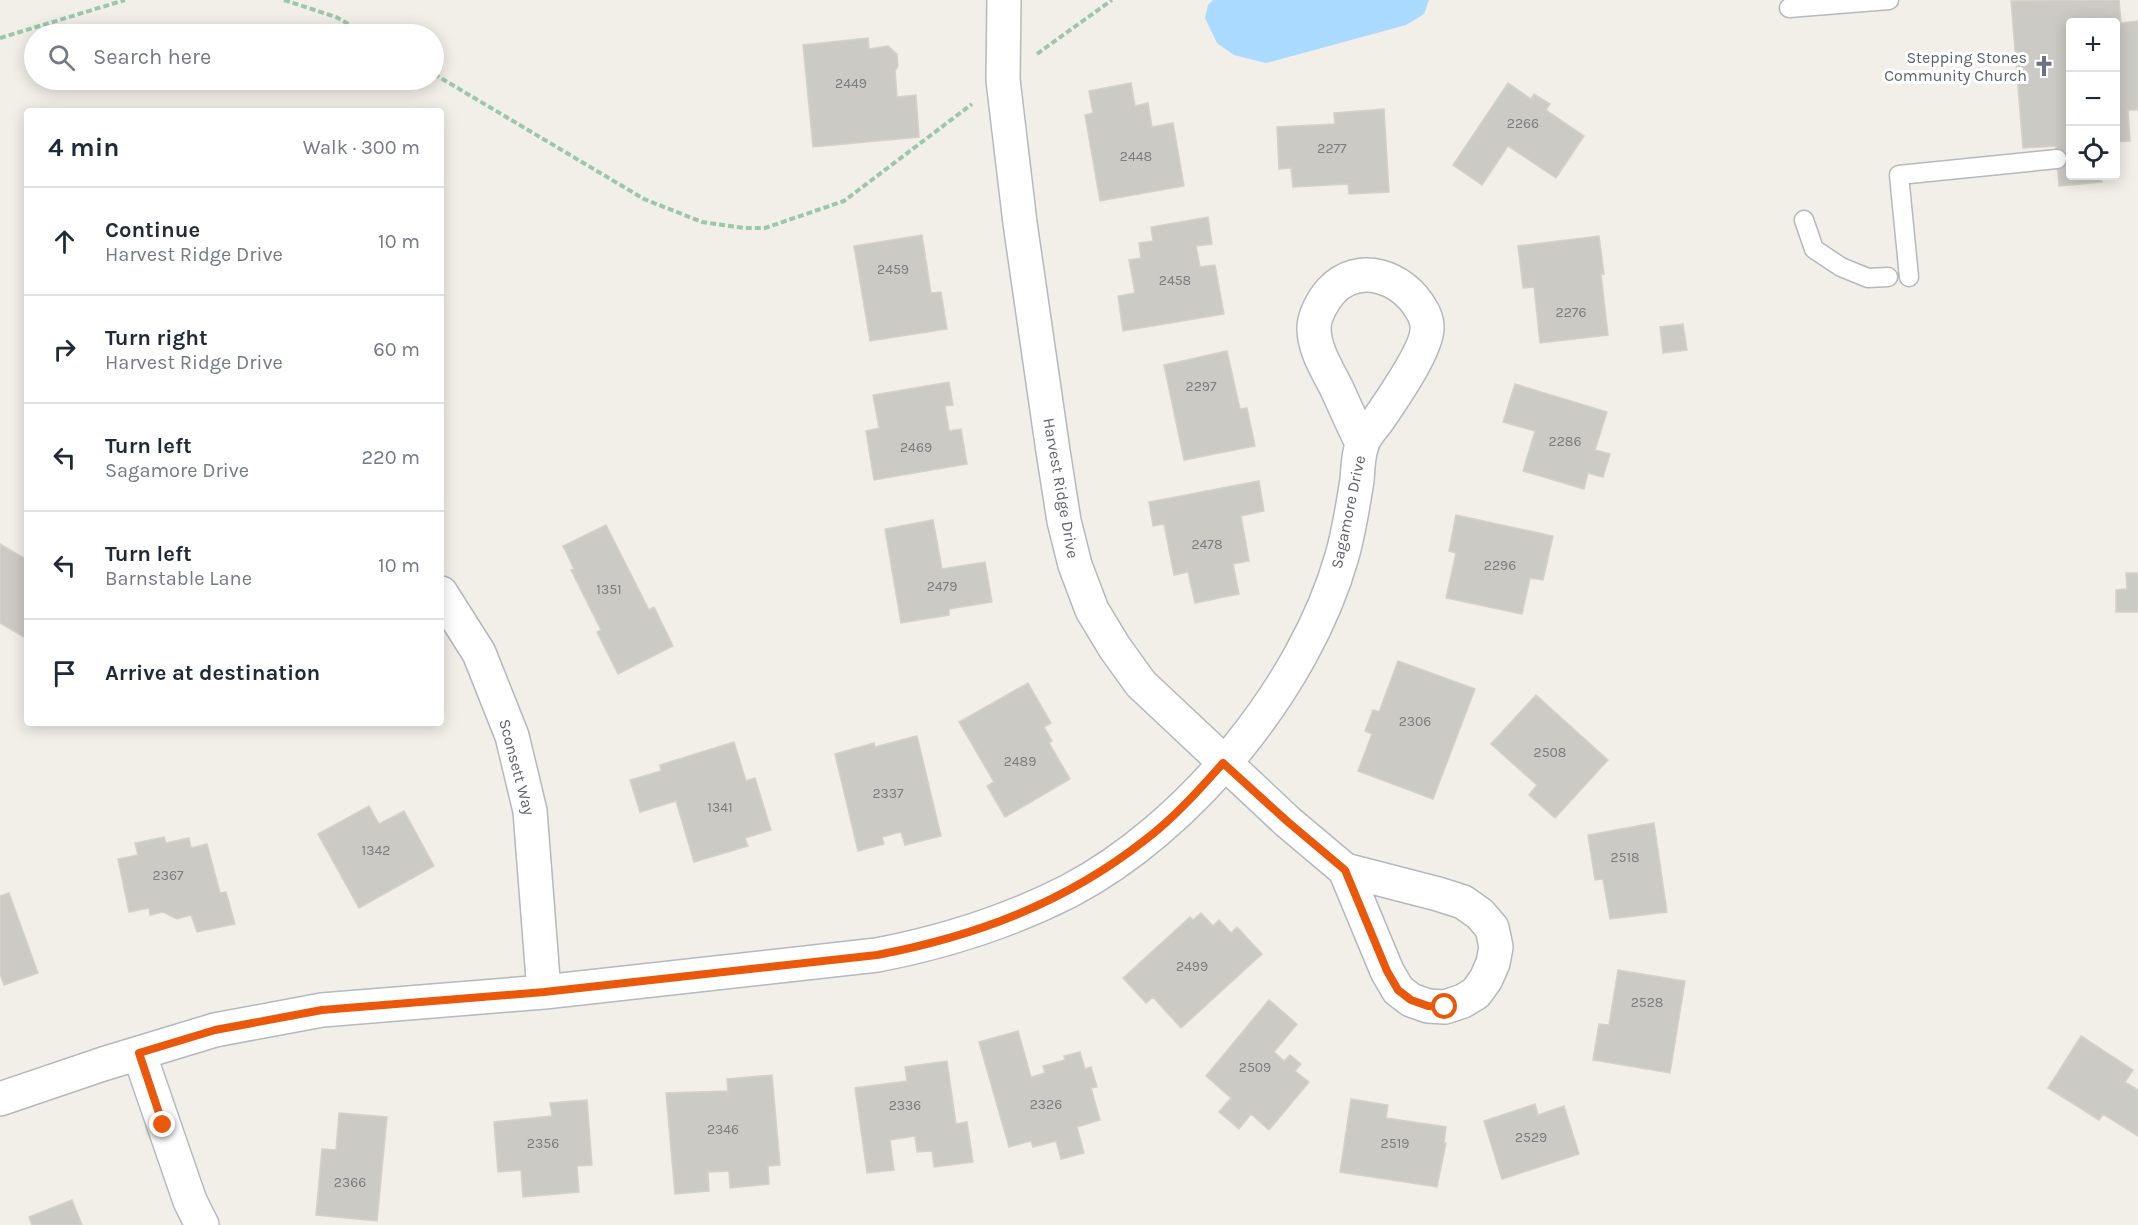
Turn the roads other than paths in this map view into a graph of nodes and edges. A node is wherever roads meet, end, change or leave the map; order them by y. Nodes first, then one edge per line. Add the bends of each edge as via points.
1 (1004, 0) edge
2 (1889, 0) edge
3 (1789, 8) dead end
4 (2057, 159) dead end
5 (1804, 220) dead end
6 (1888, 277) dead end
7 (1909, 277) dead end
8 (1362, 444) junction
9 (444, 597) edge
10 (1223, 763) junction
11 (1345, 870) junction
12 (544, 992) junction
13 (139, 1053) junction
14 (0, 1099) edge
15 (202, 1225) edge

1 - 10 street, Harvest Ridge Drive via 1003,80 1019,211 1056,474 1075,565 1092,610 1141,684
2 - 3 lane
4 - 7 lane via 1899,175
5 - 6 lane via 1814,249 1841,267 1868,278
8 - 8 street, Sagamore Drive via 1423,347 1428,327 1422,310 1407,291 1387,278 1365,275 1346,279 1331,291 1314,326 1317,346
8 - 10 street, Sagamore Drive via 1342,557 1322,609 1295,666
9 - 12 street, Sconsett Way via 479,653 512,736 530,811
10 - 11 street, Harvest Ridge Drive
10 - 12 street, Sagamore Drive via 1182,807 1106,868 1069,890 976,931 877,955
11 - 11 street, Harvest Ridge Drive via 1398,990 1411,1000 1445,1007 1476,993 1493,963 1496,947 1492,928 1480,914 1463,902
12 - 13 street, Sagamore Drive via 322,1010 215,1030
13 - 14 street, Sagamore Drive
13 - 15 street via 190,1202

